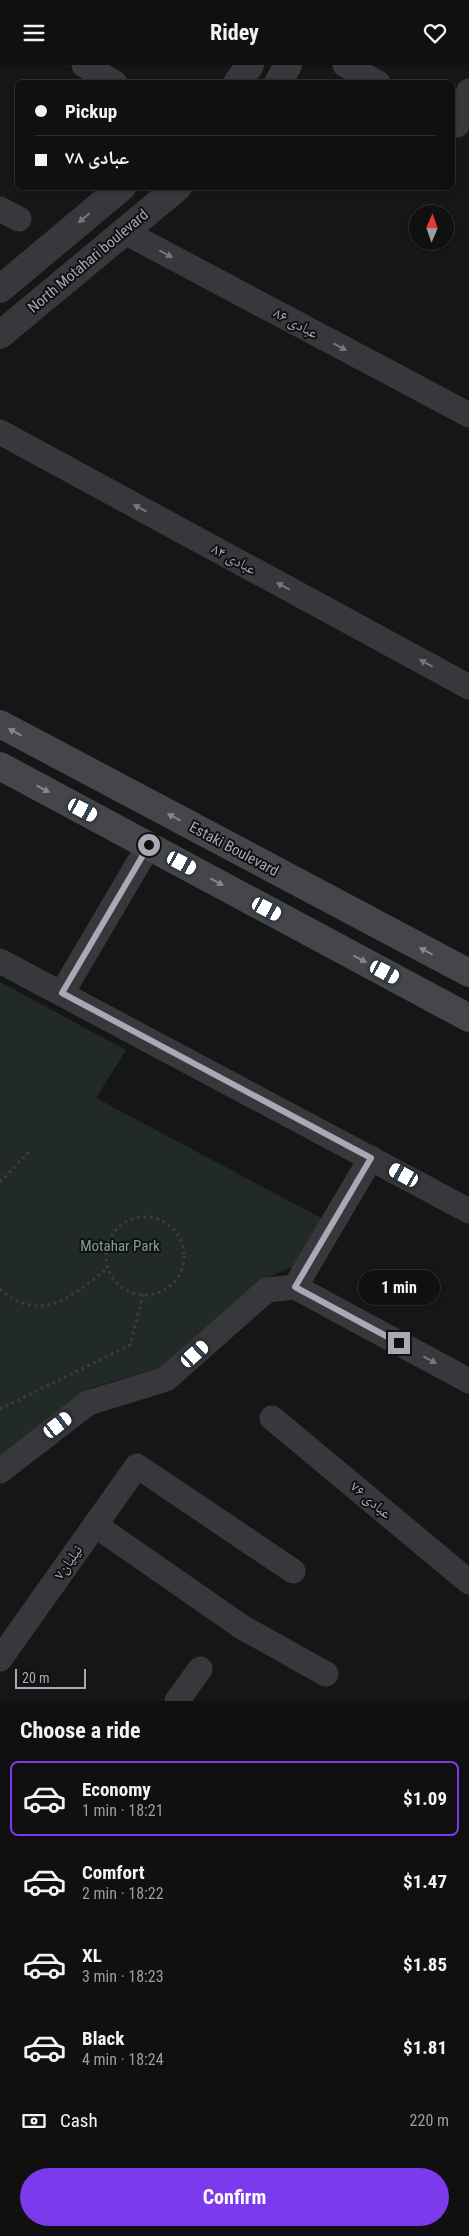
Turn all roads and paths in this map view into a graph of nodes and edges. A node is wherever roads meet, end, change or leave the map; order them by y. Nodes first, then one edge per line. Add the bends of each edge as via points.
1 (84, 65) edge
2 (250, 65) edge
3 (288, 65) edge
4 (345, 65) edge
5 (110, 80) edge
6 (239, 80) edge
7 (280, 80) edge
8 (372, 80) edge
9 (469, 91) edge
10 (460, 126) edge
11 (118, 190) edge
12 (174, 190) edge
13 (123, 231) junction
14 (0, 289) edge
15 (0, 335) edge
16 (469, 415) edge
17 (0, 432) edge
18 (469, 687) edge
19 (0, 724) edge
20 (0, 766) edge
21 (149, 845) junction
22 (0, 961) edge
23 (469, 973) edge
24 (62, 993) junction
25 (469, 1017) edge
26 (30, 1151) dead end
27 (371, 1158) junction
28 (0, 1182) edge
29 (469, 1211) edge
30 (107, 1269) junction
31 (295, 1287) junction
32 (0, 1289) edge
33 (143, 1295) junction
34 (469, 1381) edge
35 (0, 1409) edge
36 (272, 1418) dead end
37 (0, 1471) edge
38 (95, 1525) junction
39 (293, 1571) dead end
40 (469, 1583) edge
41 (0, 1659) edge
42 (200, 1669) dead end
43 (326, 1674) dead end
44 (178, 1701) edge

1 - 5 street
2 - 6 street
3 - 7 street
4 - 8 street
9 - 10 street
11 -> 14 street
12 - 13 street, North Motahari boulevard
13 - 15 street, North Motahari boulevard
13 -> 16 street, عبادی ۸۶
18 -> 17 street, عبادی ۸۴
23 -> 19 main road, Estaki Boulevard
20 -> 21 main road
21 - 24 street
21 -> 25 main road
22 - 24 street
24 - 27 street
26 - 28 path
27 - 29 street
27 - 31 street
30 - 32 path via 58,1303 36,1306 14,1301
30 - 33 path via 121,1288
30 - 33 path via 107,1243 124,1222 150,1216 162,1220 173,1228 183,1245 183,1266 178,1278 168,1287
31 -> 34 street
31 - 37 street via 267,1290 166,1379 88,1403
33 - 35 path via 130,1345
36 - 40 street, عبادی ۷۶
38 - 39 street, نیلیان۷ via 137,1466
38 - 41 street, نیلیان۷
38 - 43 street via 242,1627
42 - 44 street

